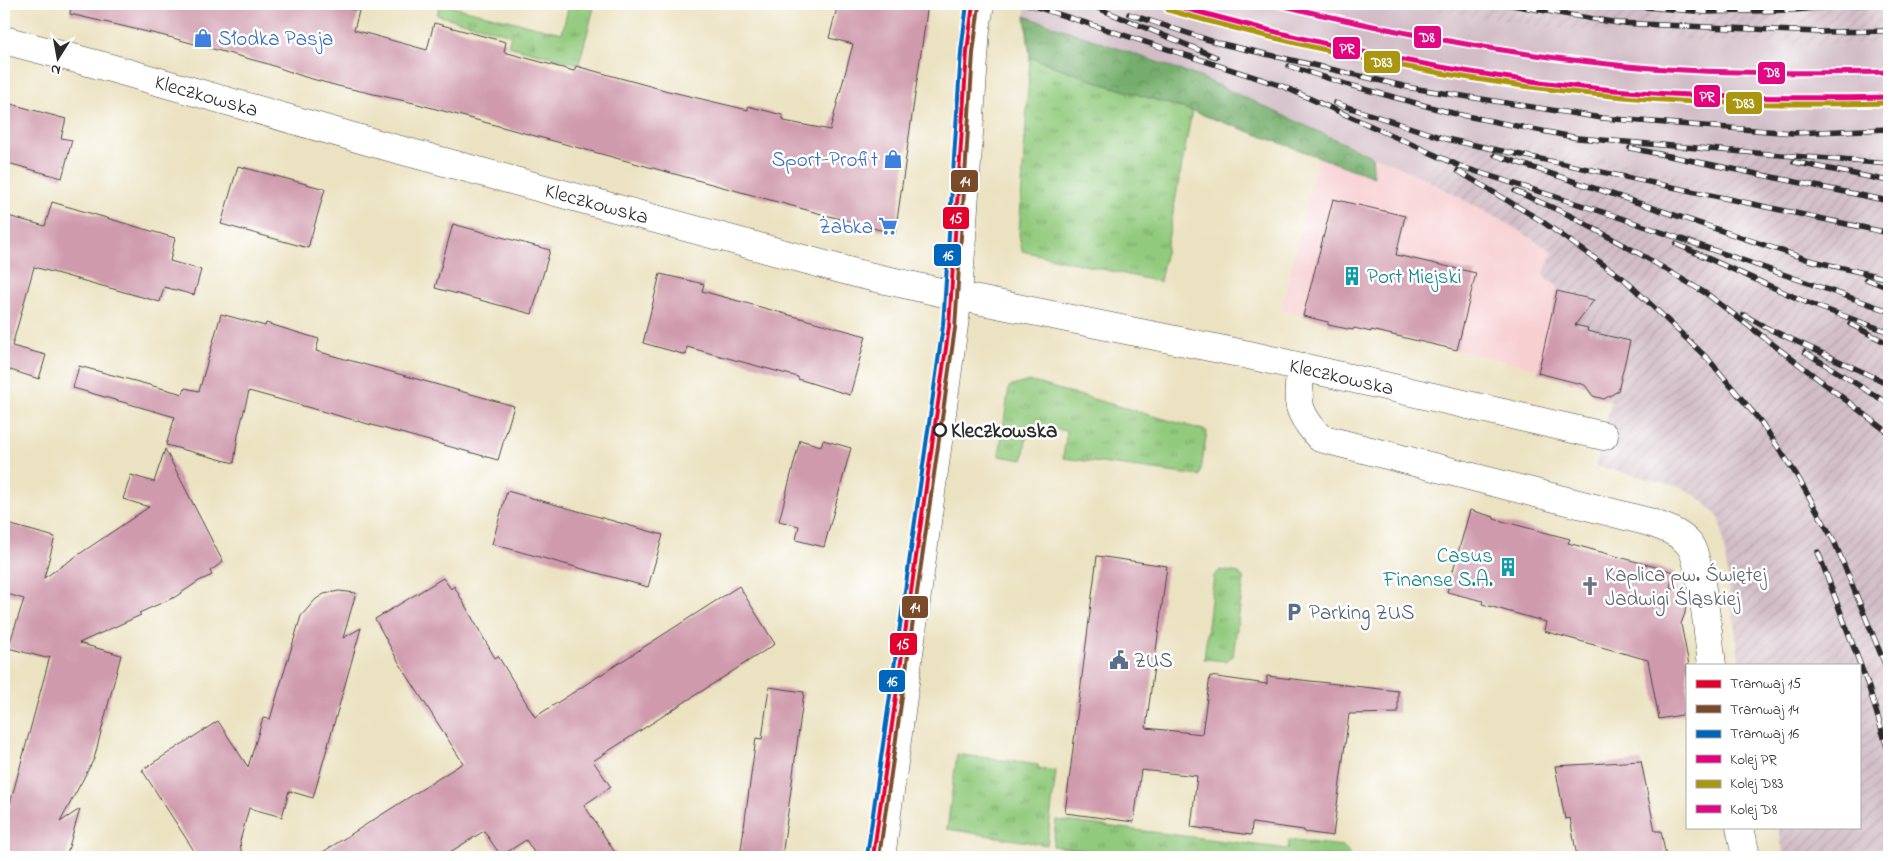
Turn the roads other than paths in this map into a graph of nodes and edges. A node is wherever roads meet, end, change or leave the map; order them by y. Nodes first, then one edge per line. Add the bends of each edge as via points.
1 (980, 4) edge
2 (4, 40) edge
3 (958, 296) junction
4 (1301, 367) junction
5 (1604, 436) dead end
6 (1712, 664) edge
7 (1740, 828) edge
8 (881, 857) edge
9 (1746, 857) edge

1 - 3 street
2 - 3 street, Kleczkowska via 859,274
3 - 4 street, Kleczkowska
3 - 8 street
4 - 5 street, Kleczkowska
4 - 6 street via 1299,405 1306,422 1320,438 1649,522 1679,535 1690,544 1698,565
7 - 9 street

